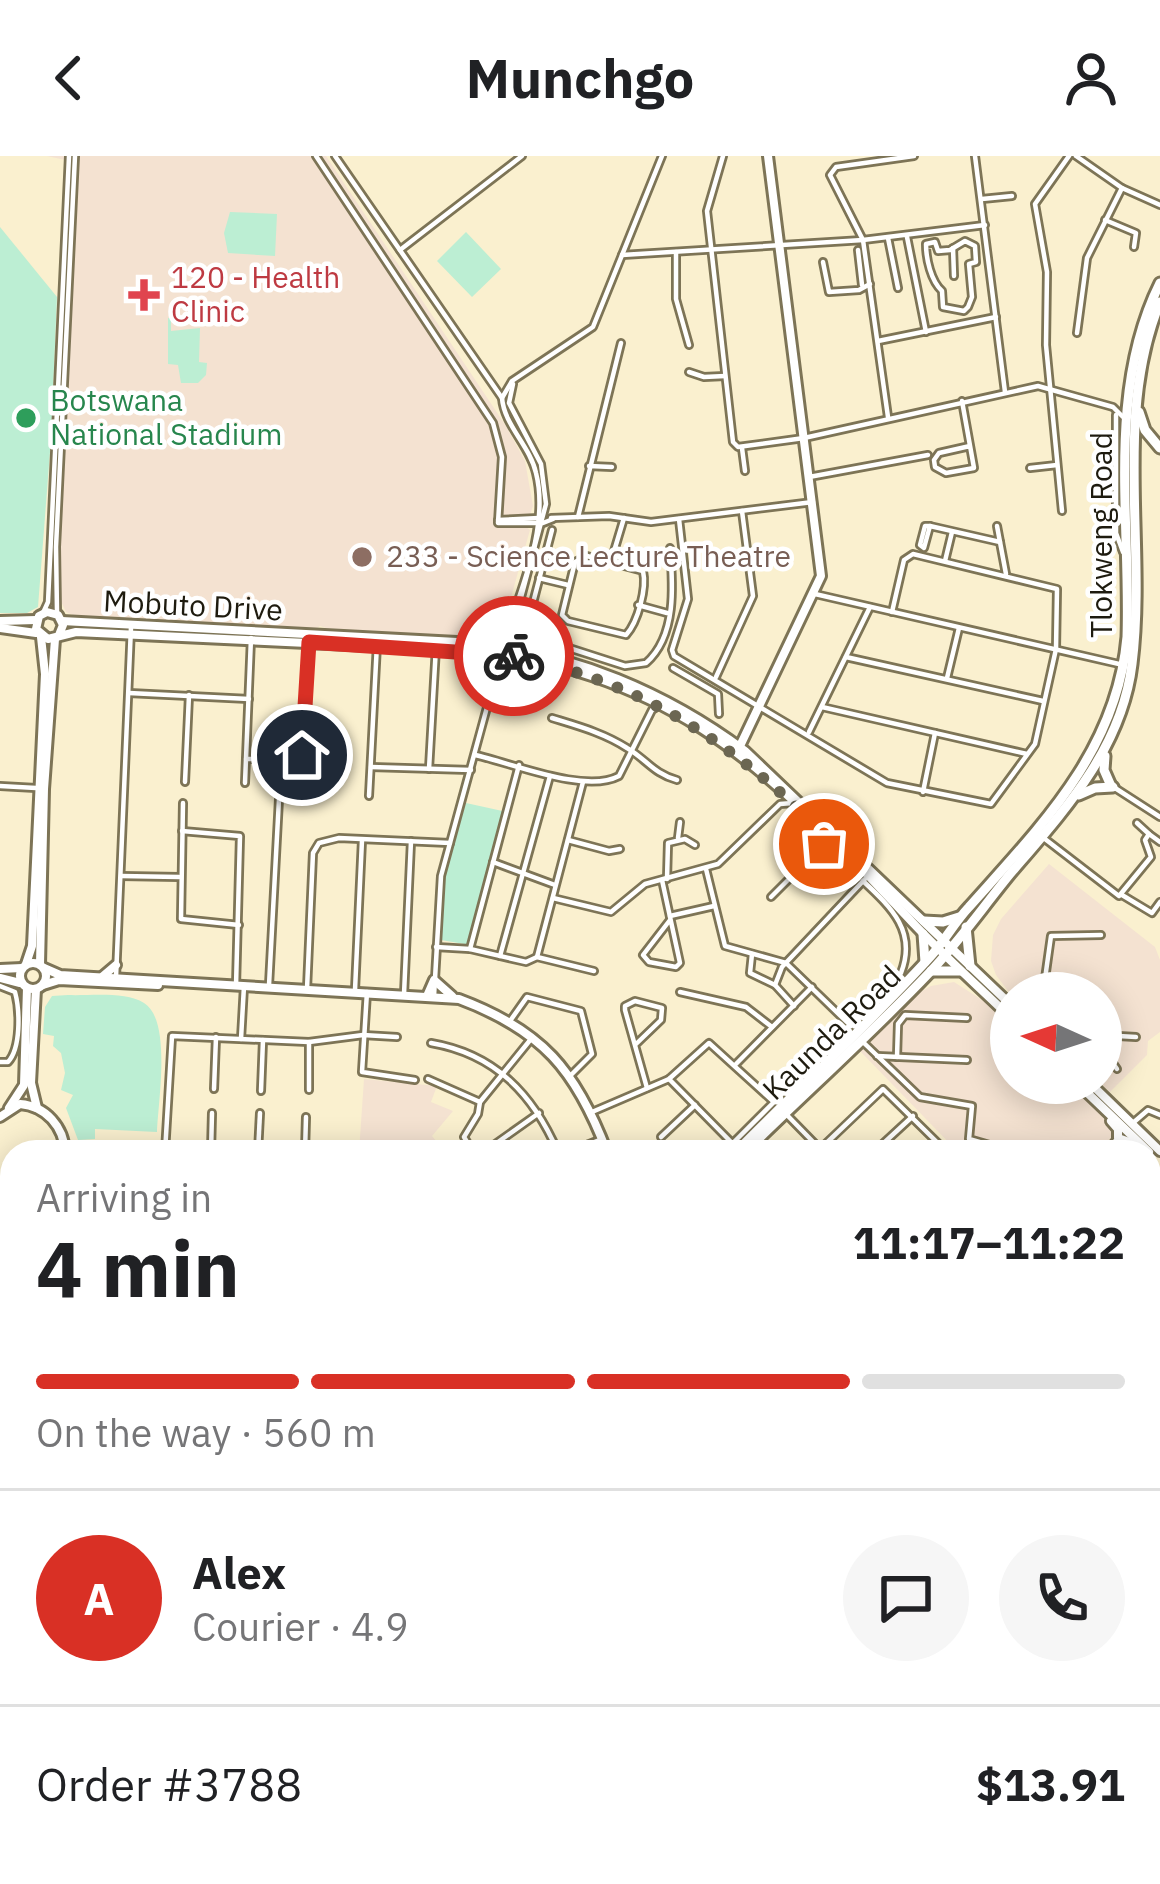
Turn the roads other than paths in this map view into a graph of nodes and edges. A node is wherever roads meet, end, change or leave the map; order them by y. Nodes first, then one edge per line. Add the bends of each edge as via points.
1 (72, 156) edge
2 (316, 156) edge
3 (335, 156) edge
4 (522, 156) edge
5 (662, 156) edge
6 (723, 156) edge
7 (768, 156) edge
8 (914, 156) edge
9 (975, 156) edge
10 (1073, 156) edge
11 (1122, 188) junction
12 (1012, 196) dead end
13 (982, 199) junction
14 (1158, 205) edge
15 (1105, 220) junction
16 (985, 225) junction
17 (907, 236) junction
18 (888, 238) junction
19 (863, 240) junction
20 (69, 245) junction
21 (779, 246) junction
22 (1134, 247) dead end
23 (953, 248) junction
24 (400, 250) junction
25 (710, 250) junction
26 (858, 250) dead end
27 (676, 252) junction
28 (622, 255) junction
29 (989, 258) junction
30 (974, 260) junction
31 (823, 262) dead end
32 (953, 263) junction
33 (954, 275) dead end
34 (1160, 283) edge
35 (866, 285) junction
36 (898, 288) dead end
37 (1160, 302) edge
38 (996, 317) junction
39 (926, 332) junction
40 (1077, 333) dead end
41 (878, 341) junction
42 (621, 343) dead end
43 (688, 345) dead end
44 (689, 372) dead end
45 (725, 376) junction
46 (516, 380) junction
47 (1049, 387) junction
48 (1005, 392) junction
49 (502, 398) junction
50 (962, 401) junction
51 (1136, 401) junction
52 (888, 417) junction
53 (1122, 417) junction
54 (804, 438) junction
55 (970, 446) junction
56 (742, 448) junction
57 (1160, 448) edge
58 (928, 455) dead end
59 (1134, 463) junction
60 (1057, 465) junction
61 (589, 466) junction
62 (612, 467) dead end
63 (1030, 468) dead end
64 (745, 471) dead end
65 (809, 477) junction
66 (812, 502) junction
67 (1127, 507) junction
68 (1062, 511) dead end
69 (742, 512) junction
70 (578, 517) junction
71 (623, 518) junction
72 (679, 519) junction
73 (544, 520) junction
74 (930, 526) dead end
75 (998, 526) dead end
76 (552, 530) dead end
77 (952, 531) junction
78 (1000, 542) junction
79 (1118, 544) junction
80 (670, 548) dead end
81 (611, 560) junction
82 (945, 561) junction
83 (1128, 575) junction
84 (1007, 576) junction
85 (539, 578) junction
86 (568, 585) junction
87 (815, 594) junction
88 (638, 605) junction
89 (870, 607) junction
90 (892, 613) junction
91 (669, 614) junction
92 (40, 617) junction
93 (60, 618) junction
94 (0, 625) edge
95 (959, 628) junction
96 (131, 631) junction
97 (510, 631) junction
98 (39, 635) junction
99 (57, 636) junction
100 (251, 636) junction
101 (314, 639) junction
102 (1131, 640) junction
103 (377, 642) junction
104 (436, 645) junction
105 (488, 648) junction
106 (1056, 649) junction
107 (524, 654) junction
108 (503, 656) junction
109 (846, 657) junction
110 (1123, 664) junction
111 (673, 668) dead end
112 (695, 668) junction
113 (690, 678) junction
114 (947, 678) junction
115 (715, 679) junction
116 (1130, 684) junction
117 (128, 693) junction
118 (189, 695) junction
119 (249, 699) junction
120 (1043, 701) junction
121 (654, 705) junction
122 (762, 705) junction
123 (822, 707) junction
124 (718, 715) dead end
125 (552, 718) dead end
126 (808, 733) junction
127 (935, 733) junction
128 (740, 746) junction
129 (632, 751) junction
130 (1104, 751) junction
131 (475, 755) junction
132 (1029, 755) junction
133 (246, 759) junction
134 (519, 765) junction
135 (371, 767) junction
136 (429, 769) junction
137 (471, 770) junction
138 (1088, 771) junction
139 (550, 774) junction
140 (677, 780) dead end
141 (185, 782) dead end
142 (584, 782) junction
143 (245, 783) dead end
144 (0, 787) edge
145 (1112, 787) junction
146 (41, 789) junction
147 (782, 793) junction
148 (923, 793) junction
149 (369, 796) dead end
150 (1075, 797) junction
151 (280, 799) dead end
152 (793, 802) junction
153 (183, 803) dead end
154 (780, 804) junction
155 (1160, 817) edge
156 (680, 822) dead end
157 (1137, 823) dead end
158 (182, 830) junction
159 (1149, 834) junction
160 (678, 838) junction
161 (1043, 838) junction
162 (362, 840) junction
163 (568, 840) junction
164 (827, 840) junction
165 (411, 841) junction
166 (1160, 842) edge
167 (450, 843) junction
168 (695, 845) dead end
169 (620, 849) dead end
170 (494, 862) junction
171 (706, 869) junction
172 (524, 872) junction
173 (121, 876) junction
174 (179, 878) junction
175 (866, 878) junction
176 (664, 879) junction
177 (556, 885) junction
178 (1121, 894) junction
179 (771, 897) dead end
180 (553, 898) junction
181 (1160, 902) edge
182 (714, 906) junction
183 (964, 912) junction
184 (670, 918) junction
185 (924, 920) junction
186 (239, 925) junction
187 (966, 927) junction
188 (923, 934) junction
189 (1101, 935) dead end
190 (436, 946) junction
191 (943, 947) junction
192 (470, 949) junction
193 (752, 954) junction
194 (500, 956) junction
195 (537, 957) junction
196 (786, 963) junction
197 (116, 965) junction
198 (24, 966) junction
199 (42, 966) junction
200 (928, 967) junction
201 (965, 969) junction
202 (594, 971) dead end
203 (1045, 972) edge
204 (102, 977) junction
205 (0, 978) edge
206 (116, 980) junction
207 (434, 980) junction
208 (32, 986) junction
209 (240, 986) junction
210 (775, 986) junction
211 (812, 987) junction
212 (269, 988) junction
213 (307, 989) junction
214 (990, 989) edge
215 (354, 992) junction
216 (367, 992) junction
217 (680, 992) dead end
218 (404, 994) junction
219 (430, 996) junction
220 (990, 996) edge
221 (459, 1000) junction
222 (794, 1006) junction
223 (967, 1018) dead end
224 (510, 1021) junction
225 (772, 1027) junction
226 (857, 1034) junction
227 (363, 1035) junction
228 (1122, 1036) edge
229 (217, 1037) junction
230 (397, 1037) dead end
231 (533, 1037) junction
232 (1136, 1037) dead end
233 (241, 1039) junction
234 (263, 1040) junction
235 (309, 1042) junction
236 (431, 1043) dead end
237 (635, 1045) junction
238 (877, 1056) junction
239 (897, 1057) junction
240 (967, 1060) dead end
241 (0, 1062) edge
242 (736, 1064) junction
243 (504, 1073) junction
244 (571, 1075) junction
245 (669, 1078) junction
246 (428, 1079) dead end
247 (415, 1080) dead end
248 (647, 1088) junction
249 (214, 1089) dead end
250 (309, 1090) dead end
251 (261, 1091) dead end
252 (480, 1102) junction
253 (1099, 1104) edge
254 (1109, 1104) edge
255 (694, 1106) junction
256 (779, 1107) junction
257 (9, 1108) junction
258 (38, 1108) junction
259 (1105, 1110) junction
260 (592, 1112) junction
261 (212, 1113) dead end
262 (260, 1113) dead end
263 (538, 1113) junction
264 (1160, 1115) edge
265 (0, 1117) edge
266 (306, 1117) dead end
267 (913, 1117) junction
268 (1129, 1126) junction
269 (661, 1137) dead end
270 (1118, 1138) junction
271 (602, 1139) edge
272 (63, 1140) edge
273 (166, 1140) edge
274 (211, 1140) edge
275 (259, 1140) edge
276 (305, 1140) edge
277 (466, 1140) edge
278 (501, 1140) edge
279 (552, 1140) edge
280 (729, 1140) edge
281 (747, 1140) edge
282 (810, 1140) edge
283 (830, 1140) edge
284 (887, 1140) edge
285 (935, 1140) edge
286 (972, 1140) edge
287 (1131, 1140) edge
288 (1140, 1140) edge
289 (1146, 1140) edge

1 - 20 street
2 - 73 street via 493,423 502,457 498,521
3 - 24 street
4 - 24 street
5 - 28 street
6 - 25 street via 707,205
7 - 21 main road
8 - 19 street via 831,170
9 - 13 street
10 - 11 street
10 - 47 street via 1035,204 1047,272
11 - 14 street
11 - 15 street
12 - 13 street
13 - 16 street
15 - 22 street via 1136,233
15 - 40 street
16 - 17 street
16 - 29 street
17 - 18 street
17 - 39 street
18 - 19 street
18 - 36 street
19 - 21 street
19 - 35 street
20 - 92 street via 49,602
20 - 93 street
21 - 25 street
21 - 54 main road
23 - 30 street via 973,242
23 - 30 street via 926,244 943,307 968,307
23 - 32 street
24 - 49 street
25 - 27 street
25 - 45 street
26 - 35 street
27 - 28 street
27 - 43 street via 676,299
28 - 46 street via 588,333
29 - 30 street
29 - 38 street
30 - 32 street
31 - 35 street via 829,292
32 - 33 street
34 - 53 main road, Tlokweng Road
35 - 41 street
37 - 51 main road, Tlokweng Road
38 - 39 street
38 - 48 street
39 - 41 street
41 - 52 street
42 - 61 street
44 - 45 street
45 - 56 street via 733,442
46 - 49 street
46 - 73 street via 509,404 541,464
47 - 48 street
47 - 53 street
47 - 60 street
48 - 50 street
49 - 73 street via 536,468
50 - 52 street
50 - 55 street
51 - 53 main road, Tlokweng Road
51 - 57 main road
52 - 54 street
53 - 57 main road
53 - 59 main road, Tlokweng Road
53 - 67 main road, Tlokweng Road
53 - 79 street
54 - 56 street
54 - 65 main road
55 - 55 street via 974,468 935,467 939,453
56 - 64 street
57 - 59 main road via 1142,451
58 - 65 street
59 - 102 main road, Tlokweng Road
60 - 63 street
60 - 68 street
61 - 62 street
61 - 70 street
65 - 66 main road
66 - 69 street
66 - 87 main road via 821,570
67 - 79 street
67 - 83 main road, Tlokweng Road
69 - 72 street
69 - 115 street via 753,596
70 - 71 street
70 - 73 street
71 - 72 street
71 - 81 street
72 - 112 street via 688,599 672,652
73 - 97 street
74 - 77 street
75 - 78 street
76 - 85 street
77 - 78 street
77 - 82 street
78 - 84 street
79 - 83 street
80 - 91 street
81 - 86 street via 580,558
81 - 88 street via 643,571
82 - 84 street
82 - 90 street via 908,555
83 - 102 main road, Tlokweng Road
84 - 106 street via 1056,587
85 - 86 street
85 - 91 street via 527,619 536,637 625,666 655,654
86 - 88 street via 564,617 619,636 632,628
87 - 89 street
87 - 122 main road
88 - 91 street
89 - 90 street
89 - 109 street
90 - 95 street
92 - 93 main road, Mobuto Drive
92 - 94 main road, Mobuto Drive
92 - 98 main road
93 - 96 main road, Mobuto Drive
93 - 99 main road
94 - 98 main road
95 - 106 street
95 - 114 street
96 - 99 main road
96 - 100 main road
96 - 117 street
97 - 105 main road
97 - 107 main road
97 - 108 street
98 - 99 main road
98 - 146 main road via 46,658
99 - 146 main road
100 - 101 main road
100 - 119 street
101 - 103 main road
101 - 133 street via 301,759
102 - 110 main road, Tlokweng Road
102 - 116 main road via 1141,669
103 - 104 main road
103 - 135 street
104 - 105 main road
104 - 136 street
105 - 108 main road
105 - 108 main road
106 - 110 street
106 - 120 street
107 - 108 main road
107 - 121 main road
107 - 128 main road via 626,682
108 - 131 street
109 - 114 street
109 - 123 street
110 - 116 main road, Tlokweng Road
110 - 138 main road, Tlokweng Road
111 - 113 street
112 - 113 street
112 - 115 street
113 - 124 street via 718,694
114 - 120 street
115 - 122 street
116 - 130 main road, Tlokweng Road
117 - 118 street
117 - 173 street
118 - 119 street
118 - 141 street
119 - 133 street
120 - 132 street
121 - 128 main road
121 - 129 street
122 - 126 street
122 - 128 main road
123 - 126 street
123 - 127 street
125 - 129 street
126 - 148 street via 887,783
127 - 132 street
127 - 148 street
128 - 147 main road
128 - 185 main road
129 - 140 street
129 - 142 street via 616,778
130 - 138 main road, Tlokweng Road
130 - 145 main road
131 - 134 street
131 - 137 street
132 - 148 street via 992,804
133 - 143 street
134 - 139 street
134 - 170 street
135 - 136 street
135 - 149 street
136 - 137 street
137 - 167 street
138 - 145 street
138 - 150 main road, Tlokweng Road
138 - 161 main road, Tlokweng Road
139 - 142 street
139 - 172 street
142 - 163 street
144 - 146 street
145 - 150 main road
145 - 155 street
146 - 198 main road via 32,946
146 - 199 main road
147 - 152 main road
147 - 154 street
150 - 161 main road, Tlokweng Road
151 - 212 street
152 - 154 street
152 - 164 main road
153 - 158 street
154 - 171 street
156 - 160 street
157 - 159 street
158 - 174 street
158 - 186 street via 240,836
159 - 166 street
159 - 178 street via 1150,857
160 - 168 street
160 - 176 street via 667,846
161 - 178 street
161 - 183 main road, Tlokweng Road
161 - 187 main road, Tlokweng Road
162 - 165 street
162 - 213 street via 327,838 314,849
162 - 215 street
163 - 169 street
163 - 177 street
164 - 175 main road
164 - 179 street
165 - 167 street
165 - 218 street
167 - 190 street
170 - 172 street
170 - 192 street
171 - 176 street
171 - 182 street
172 - 177 street
172 - 194 street
173 - 174 street
173 - 197 street
174 - 186 street via 182,921
175 - 188 main road
175 - 196 street
175 - 226 street via 899,921 908,957
176 - 180 street via 642,885 608,913
176 - 184 street
177 - 180 street
178 - 181 street via 1152,913
180 - 195 street
182 - 184 street
182 - 193 street via 725,946
183 - 185 main road via 948,922
183 - 191 main road, Tlokweng Road
184 - 184 street via 643,955 676,967 680,963
185 - 191 main road
186 - 209 street
187 - 191 main road, Tlokweng Road
187 - 201 main road
188 - 191 main road
188 - 200 main road
189 - 203 street via 1051,936
190 - 192 street
190 - 207 street
191 - 200 main road, Kaunda Road
191 - 201 main road
192 - 194 street
193 - 196 street
193 - 210 street via 749,973
194 - 195 street
195 - 202 street
196 - 210 street
196 - 211 street
197 - 204 main road
197 - 206 street
198 - 199 main road
198 - 205 main road
198 - 208 main road
199 - 204 main road
199 - 208 main road
200 - 201 main road
200 - 226 main road, Kaunda Road
201 - 214 main road
201 - 220 main road
204 - 206 main road
205 - 208 main road
205 - 241 street via 18,1005 15,1055
206 - 208 main road
206 - 209 main road
207 - 219 main road
207 - 221 main road
208 - 257 main road via 23,1085
208 - 258 main road
209 - 212 main road
209 - 233 street
210 - 222 street
211 - 222 street
211 - 226 street
212 - 213 main road
213 - 215 main road
215 - 216 main road
216 - 218 main road
216 - 227 street
217 - 225 street via 746,1007
218 - 219 main road
219 - 221 main road
221 - 224 main road
222 - 225 street
223 - 239 street via 904,1016
224 - 231 main road
224 - 244 street via 527,997 581,1011 592,1054
225 - 242 street
226 - 238 street
226 - 256 main road, Kaunda Road
227 - 230 street
227 - 235 street
227 - 247 street via 363,1074
228 - 232 street
229 - 233 street
229 - 249 street
229 - 273 street via 170,1038
231 - 243 street
231 - 244 main road
233 - 234 street
234 - 235 street
234 - 251 street
235 - 250 street
236 - 243 street
237 - 237 street via 626,1005 662,1008 661,1020
237 - 248 street
238 - 239 street
238 - 286 street via 927,1100 972,1106
239 - 240 street
242 - 245 street via 707,1044
242 - 256 street
243 - 252 street
243 - 263 street
244 - 260 main road
245 - 248 street
245 - 255 street
246 - 252 street
248 - 260 street
252 - 277 street
253 - 259 main road
254 - 268 main road
255 - 269 street
255 - 280 street
256 - 281 main road, Kaunda Road
256 - 282 street
257 - 258 main road
257 - 265 main road
258 - 272 main road
259 - 268 main road
259 - 270 main road
260 - 271 main road
261 - 274 street
262 - 275 street
263 - 278 street
263 - 279 street
264 - 268 street via 1148,1110
266 - 276 street
267 - 283 street via 879,1089
267 - 284 street
267 - 285 street
268 - 270 street
268 - 288 main road
268 - 289 main road
270 - 287 main road

